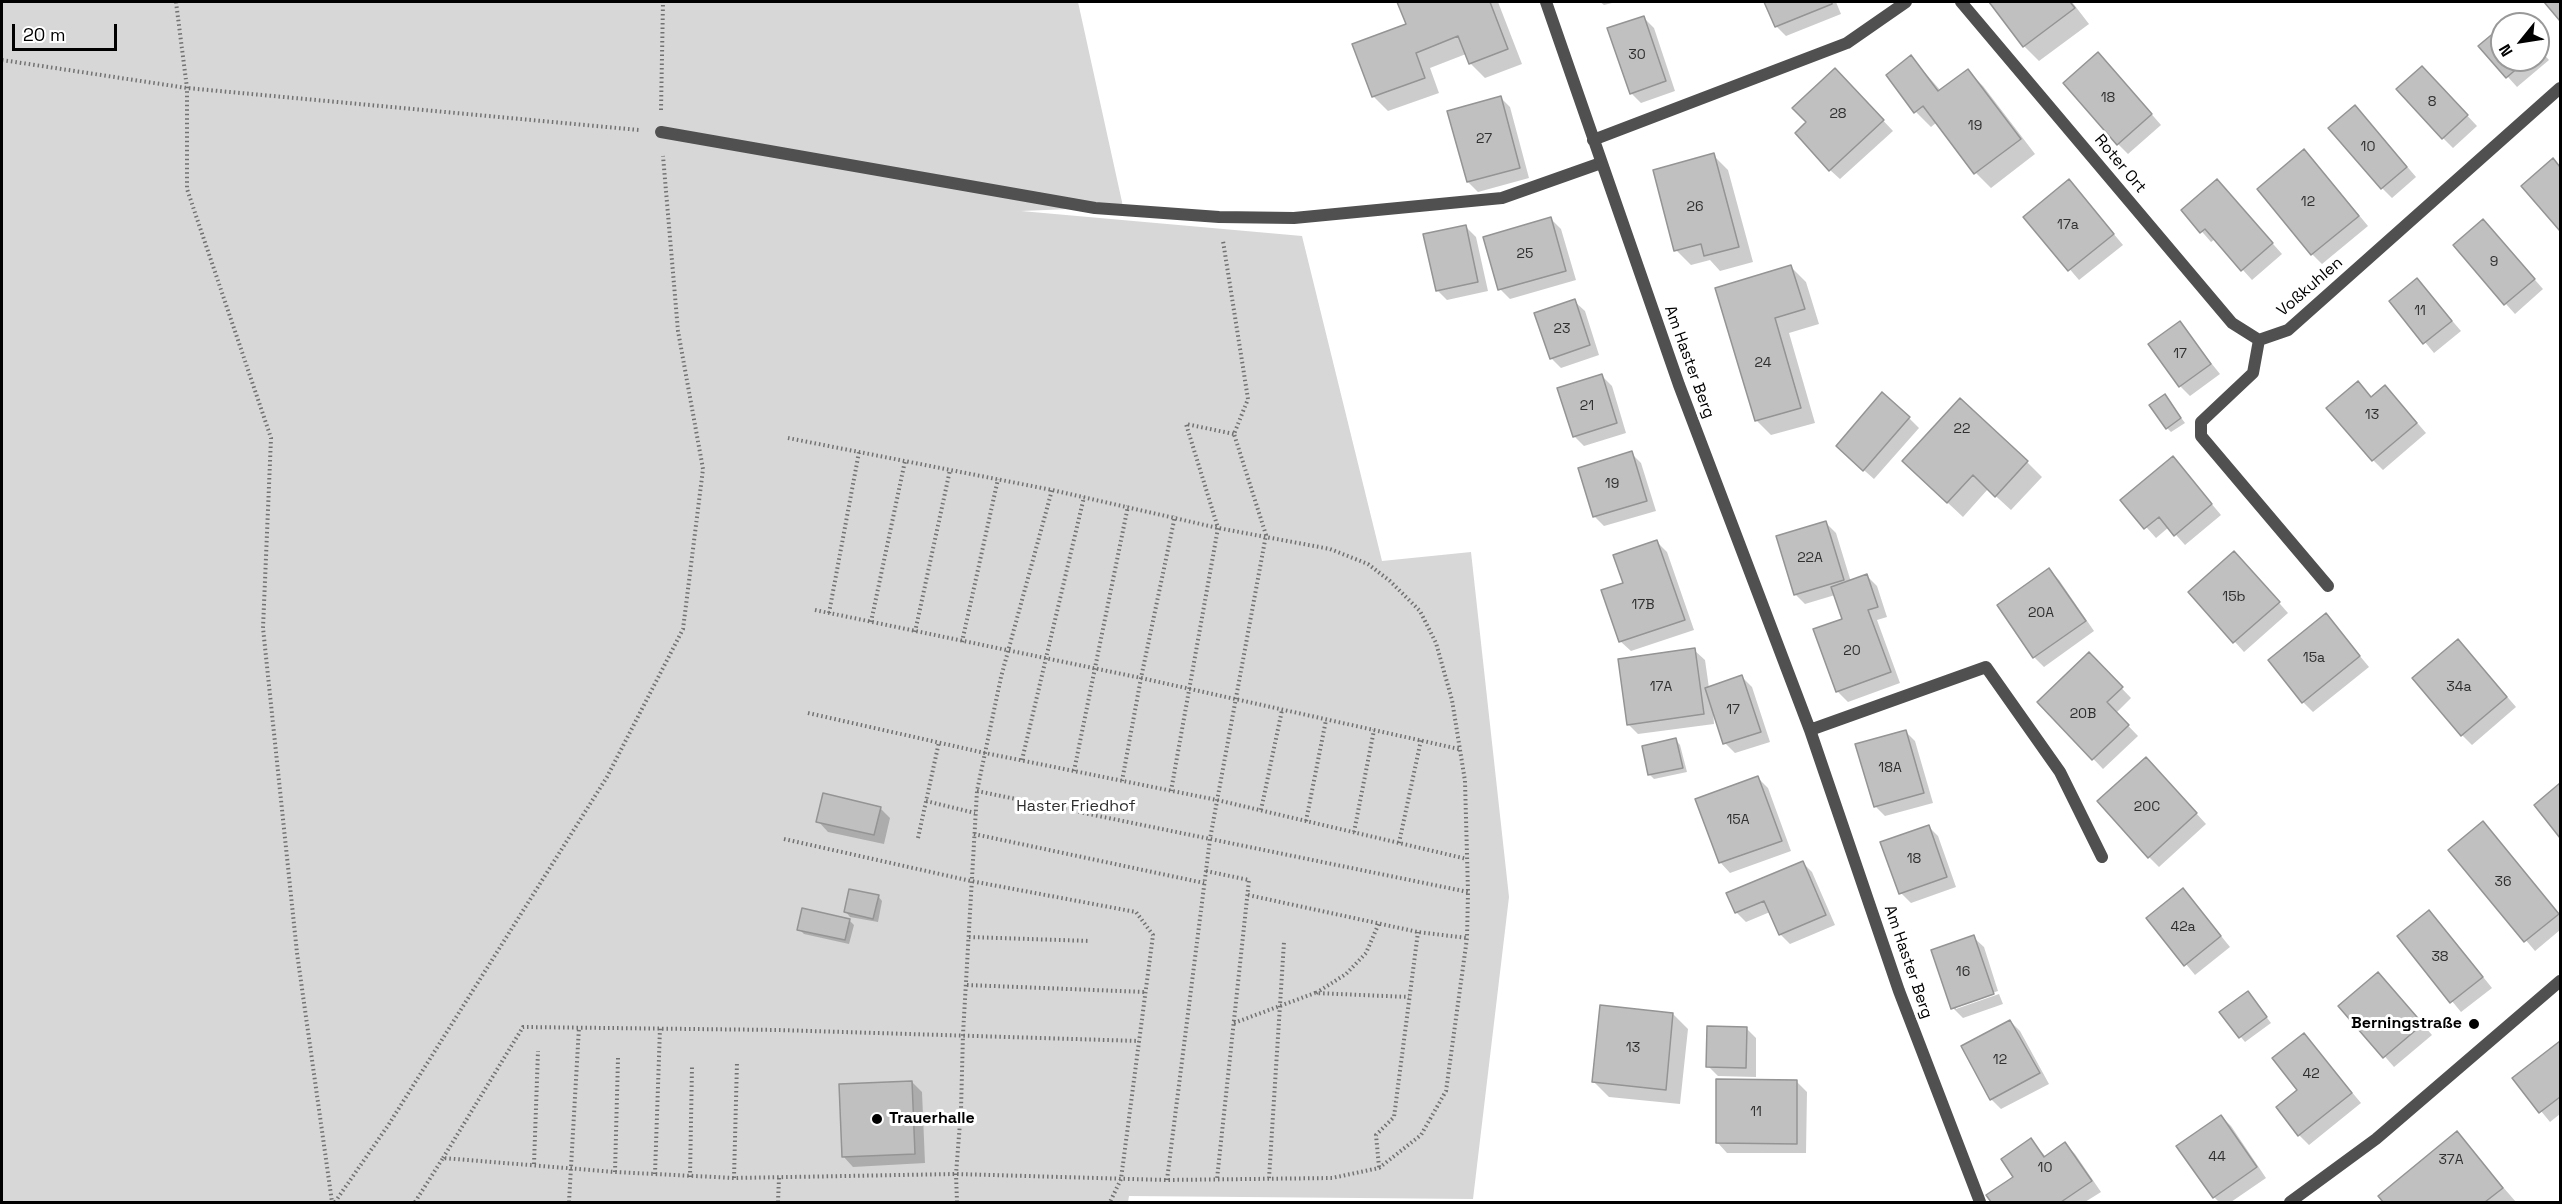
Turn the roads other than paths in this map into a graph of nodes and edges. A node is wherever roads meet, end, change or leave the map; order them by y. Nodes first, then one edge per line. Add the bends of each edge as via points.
1 (1546, 2) edge
2 (1906, 2) edge
3 (1961, 2) edge
4 (2560, 88) edge
5 (661, 132) road end
6 (1593, 140) junction
7 (1601, 163) junction
8 (2259, 340) junction
9 (2328, 586) dead end
10 (1810, 730) junction
11 (2102, 857) dead end
12 (2560, 981) edge
13 (1980, 1203) edge
14 (2290, 1203) edge

1 - 6 street, Am Haster Berg
2 - 6 street via 1847,44
3 - 8 street, Roter Ort via 2232,323
4 - 8 street, Voßkuhlen via 2288,330
5 - 7 street via 1095,208 1219,217 1294,218 1502,198
6 - 7 street, Am Haster Berg
7 - 10 street, Am Haster Berg via 1678,385
8 - 9 street via 2253,373 2201,422 2201,436
10 - 11 street via 1986,667 2060,772
10 - 13 street, Am Haster Berg via 1899,991
12 - 14 street via 2376,1139

